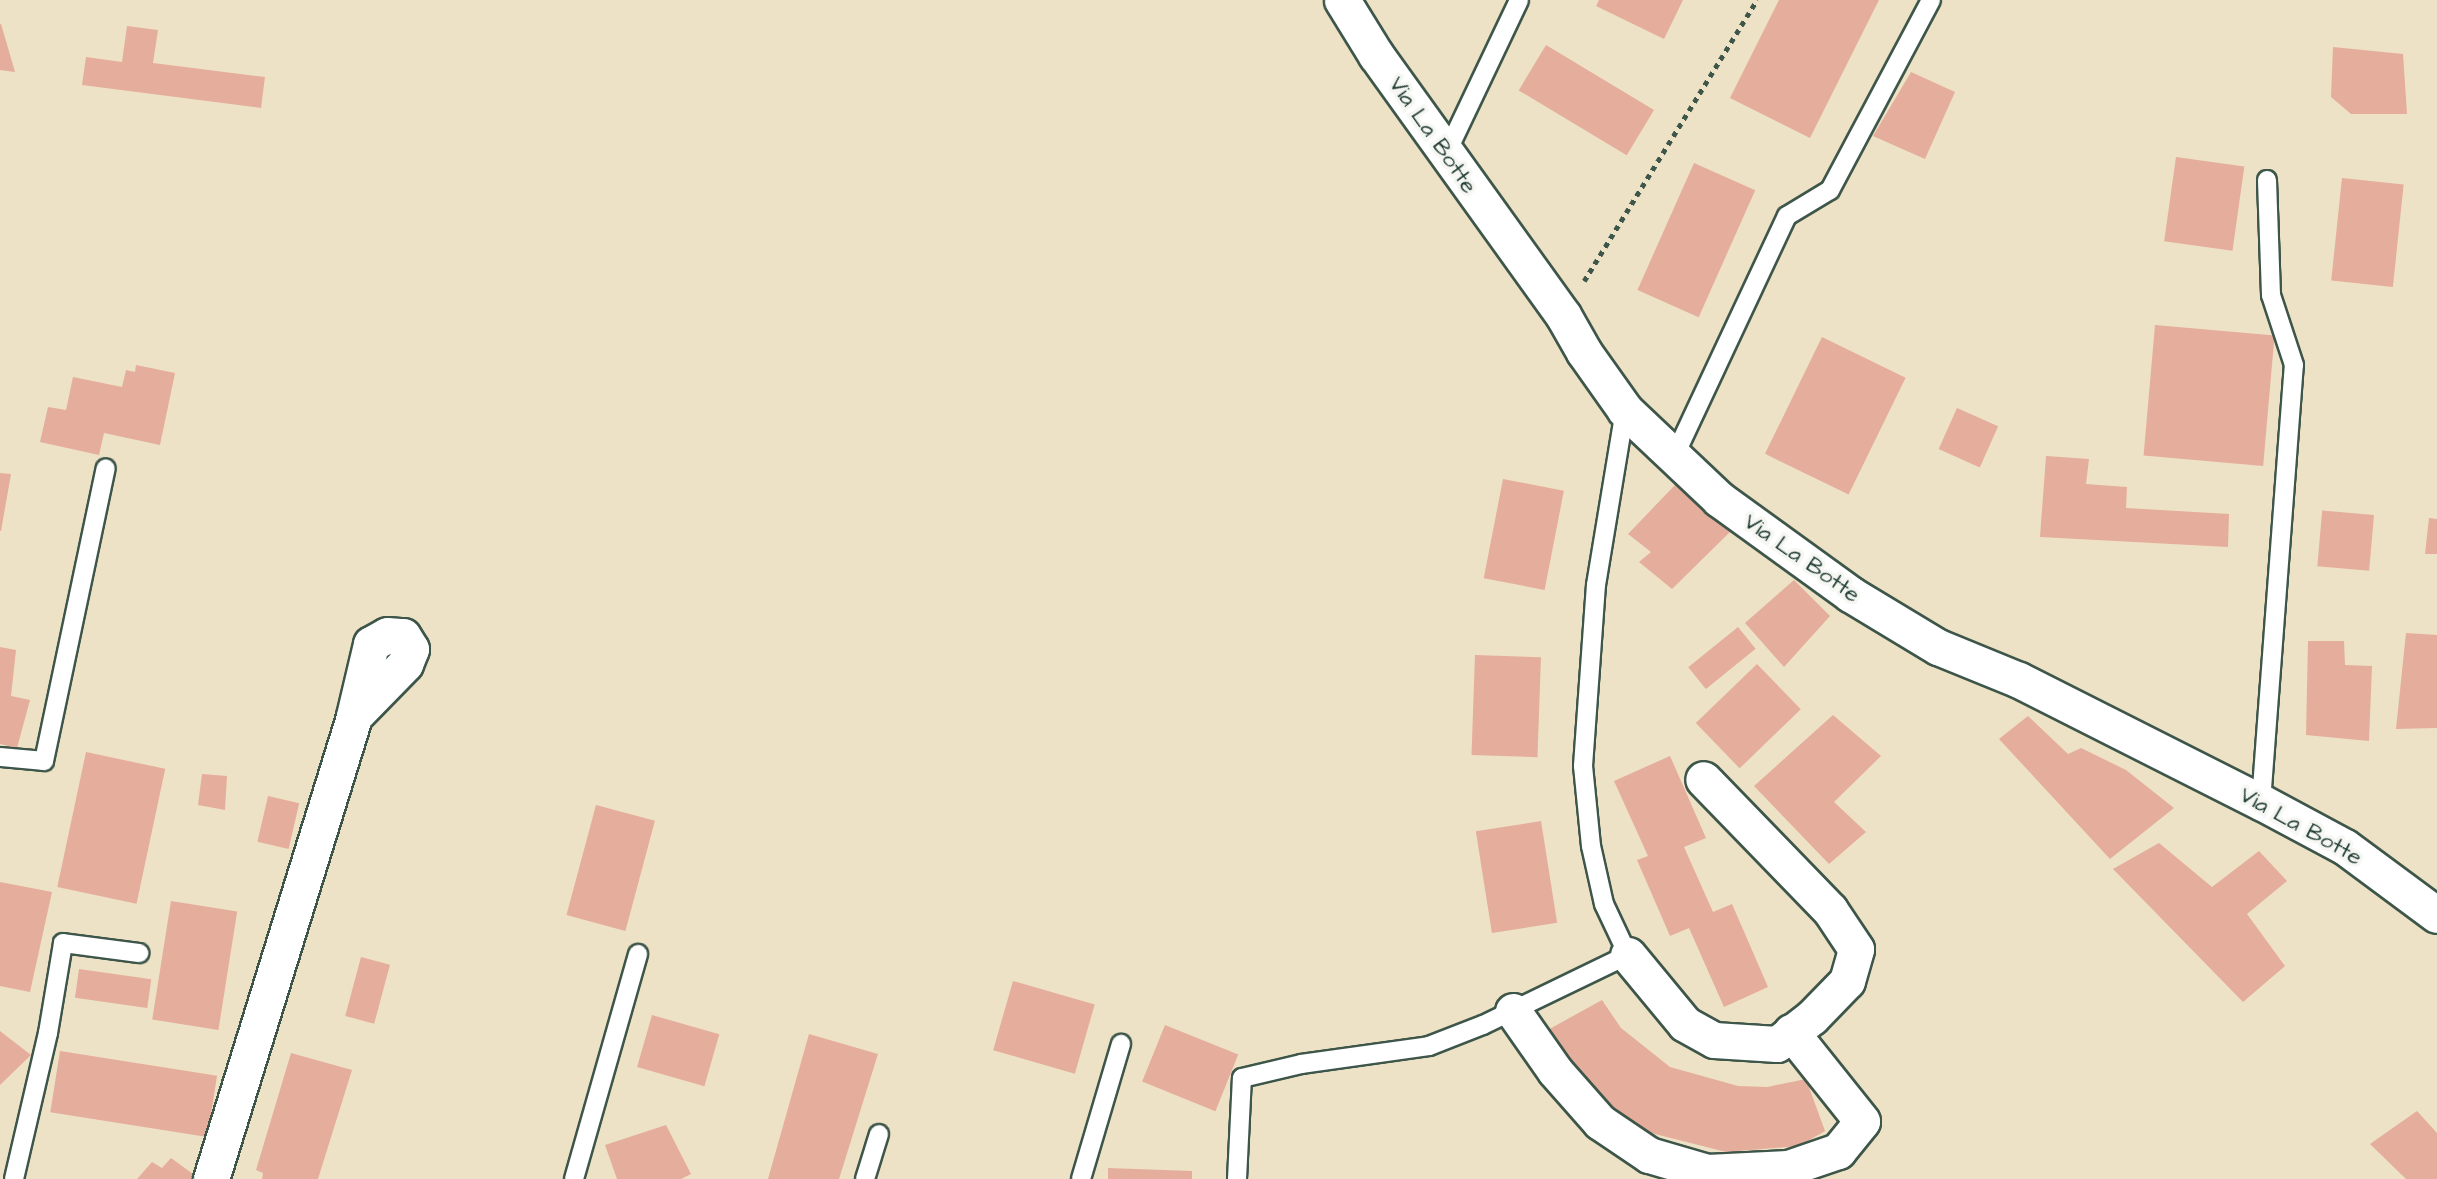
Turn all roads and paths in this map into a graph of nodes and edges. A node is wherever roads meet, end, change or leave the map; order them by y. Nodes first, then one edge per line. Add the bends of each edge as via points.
1 (1342, 0) edge
2 (1519, 0) edge
3 (1757, 0) edge
4 (1930, 0) edge
5 (1446, 154) junction
6 (2267, 180) dead end
7 (1563, 315) junction
8 (1625, 410) junction
9 (1674, 457) junction
10 (106, 468) dead end
11 (354, 716) dead end
12 (0, 757) edge
13 (1703, 779) dead end
14 (2261, 802) junction
15 (2437, 915) edge
16 (139, 953) dead end
17 (638, 954) dead end
18 (1628, 955) junction
19 (1513, 1011) junction
20 (1791, 1032) junction
21 (1121, 1044) dead end
22 (879, 1134) dead end
23 (14, 1179) edge
24 (211, 1179) edge
25 (575, 1179) edge
26 (865, 1179) edge
27 (1081, 1179) edge
28 (1237, 1179) edge

1 - 5 street, Via La Botte
2 - 5 lane
3 - 7 path
4 - 9 lane via 1830,190 1787,216
5 - 7 street, Via La Botte
6 - 14 lane via 2271,295 2294,365
7 - 8 street, Via La Botte
8 - 9 street, Via La Botte
8 - 18 lane via 1595,585 1583,766 1591,846 1604,904
9 - 14 street, Via La Botte via 1719,499 1850,594 1938,647 2019,680
10 - 12 lane via 44,761
11 - 24 street
13 - 20 street via 1830,910 1856,949 1847,981
14 - 15 street, Via La Botte via 2345,847
16 - 23 lane via 63,943 48,1033
17 - 25 lane
18 - 19 lane
18 - 20 street via 1685,1024 1714,1040 1777,1044
19 - 20 street via 1555,1071 1600,1122 1649,1155 1707,1172 1788,1168 1838,1151 1862,1121
19 - 28 lane via 1429,1046 1301,1065 1242,1079
21 - 27 lane
22 - 26 lane

